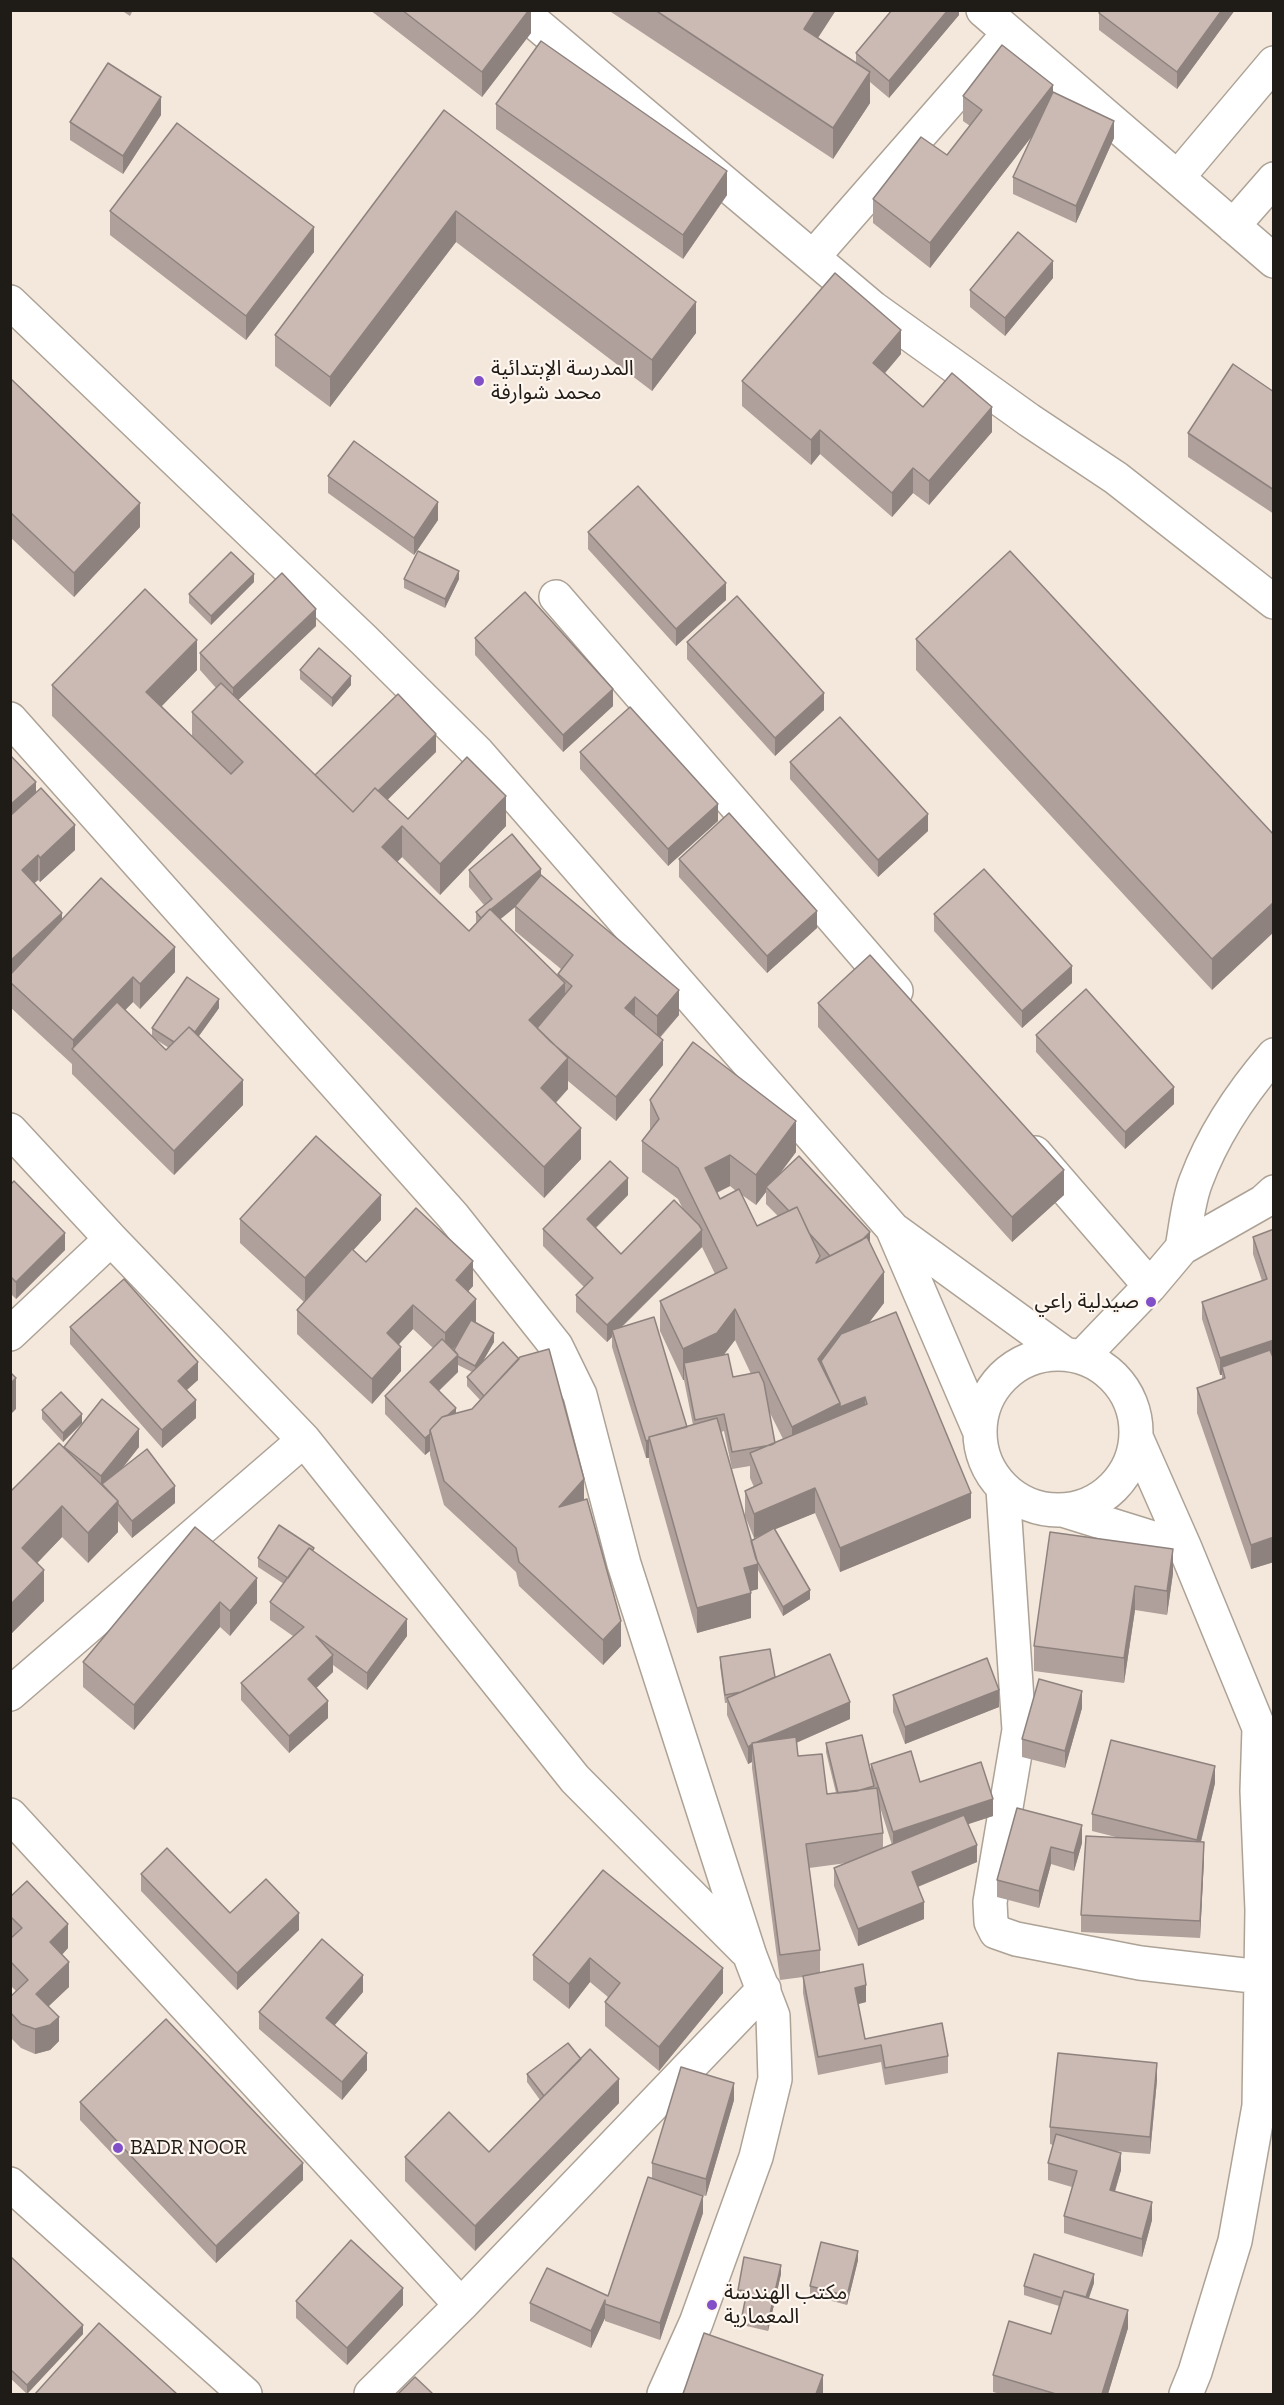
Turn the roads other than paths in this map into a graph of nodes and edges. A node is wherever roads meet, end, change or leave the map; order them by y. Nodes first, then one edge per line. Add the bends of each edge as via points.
1 (520, 10) edge
2 (983, 10) edge
3 (1009, 33) junction
4 (1274, 63) edge
5 (1178, 177) junction
6 (1274, 179) edge
7 (1233, 226) junction
8 (813, 257) junction
9 (1274, 261) edge
10 (10, 302) edge
11 (556, 597) dead end
12 (1274, 602) edge
13 (10, 719) edge
14 (916, 1014) edge
15 (1274, 1055) edge
16 (10, 1130) edge
17 (1017, 1132) edge
18 (1270, 1203) edge
19 (892, 1229) junction
20 (111, 1239) junction
21 (1182, 1248) junction
22 (1150, 1286) junction
23 (10, 1334) edge
24 (1074, 1356) junction
25 (979, 1430) junction
26 (1136, 1437) junction
27 (304, 1440) junction
28 (1003, 1489) junction
29 (1066, 1511) junction
30 (1185, 1548) junction
31 (10, 1694) edge
32 (1259, 1728) junction
33 (1274, 1760) edge
34 (10, 1815) edge
35 (750, 1956) junction
36 (1262, 1977) junction
37 (764, 1989) junction
38 (10, 2184) edge
39 (461, 2305) junction
40 (245, 2394) edge
41 (371, 2394) edge
42 (664, 2394) edge
43 (1186, 2394) edge

1 - 8 street
2 - 3 street
3 - 5 street
3 - 8 street
4 - 5 street
5 - 7 street
6 - 7 street
7 - 9 street
8 - 12 street via 873,309 1116,478
10 - 19 street via 478,753
11 - 14 street
13 - 35 street via 453,1215 556,1346 580,1395 624,1564
15 - 21 street via 1221,1129 1196,1182
16 - 20 street
17 - 22 street
18 - 21 street
19 - 24 street
19 - 25 street
20 - 23 street
20 - 27 street
21 - 22 street
22 - 24 street
24 - 25 street via 1033,1357 1006,1373 986,1399
24 - 26 street via 1101,1366 1116,1379 1135,1417
25 - 28 street via 989,1472
26 - 29 street via 1132,1459 1122,1479 1087,1506
26 - 30 street
27 - 31 street
27 - 35 street via 575,1779
28 - 29 street via 1032,1507
28 - 36 street via 1019,1730 990,1902 996,1932 1140,1963
29 - 30 street
30 - 32 street
32 - 33 street
32 - 36 street
34 - 39 street
35 - 37 street
36 - 43 street via 1260,2106 1235,2241
37 - 39 street
37 - 42 street via 773,2016 775,2079 756,2157 696,2323
38 - 40 street
39 - 41 street

